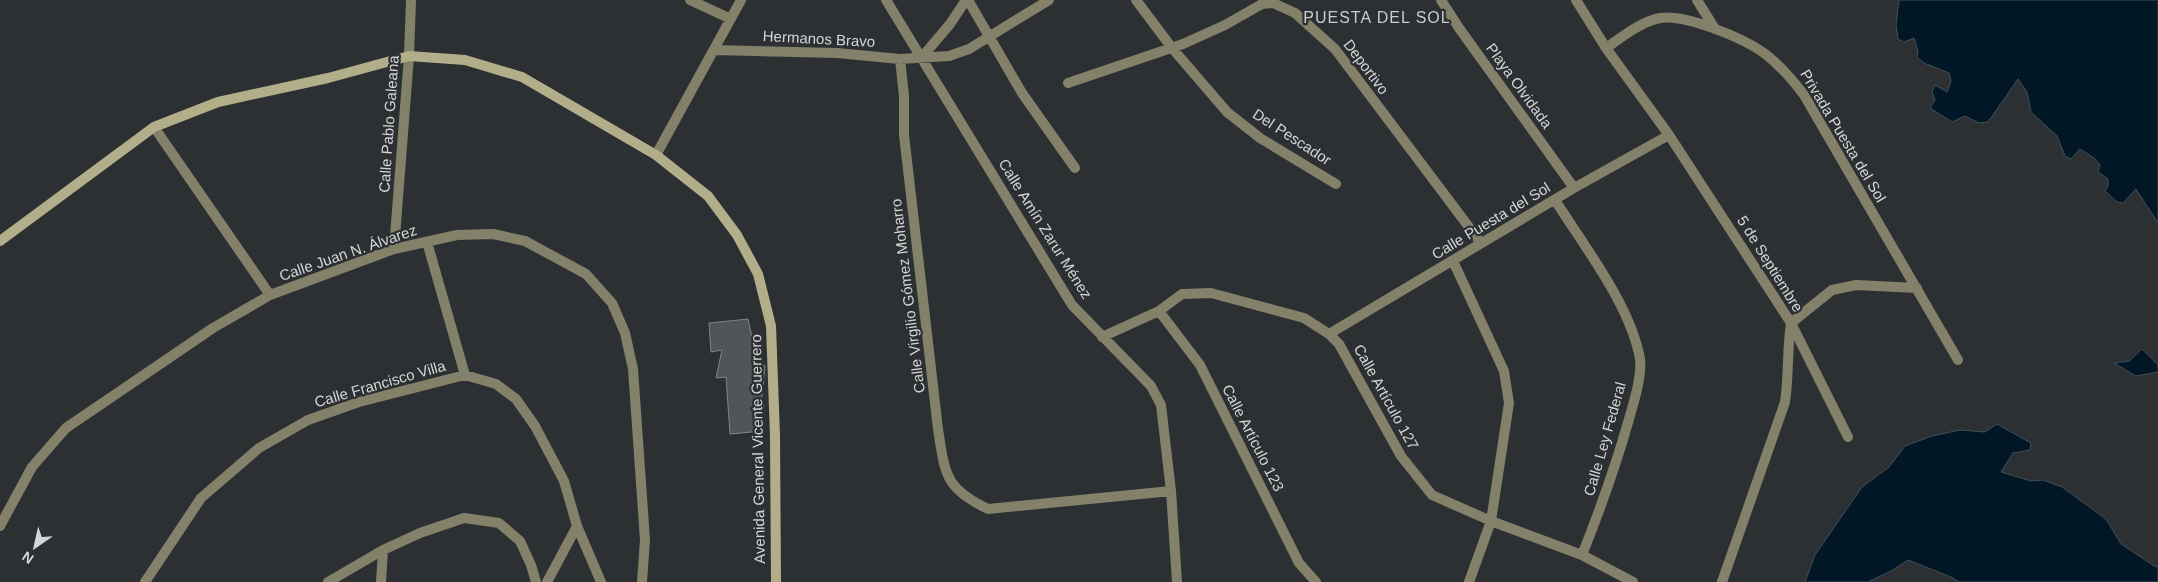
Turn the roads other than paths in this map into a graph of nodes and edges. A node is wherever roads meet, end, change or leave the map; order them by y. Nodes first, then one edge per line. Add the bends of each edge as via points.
1 (411, 0) edge
2 (690, 0) edge
3 (741, 0) edge
4 (886, 0) edge
5 (967, 0) edge
6 (1049, 0) edge
7 (1136, 0) edge
8 (1441, 0) edge
9 (1576, 0) edge
10 (1697, 0) edge
11 (731, 19) junction
12 (1715, 29) junction
13 (990, 37) junction
14 (1172, 48) junction
15 (1606, 48) junction
16 (715, 50) junction
17 (409, 56) junction
18 (922, 57) junction
19 (900, 59) junction
20 (1068, 83) dead end
21 (154, 127) junction
22 (1669, 134) junction
23 (656, 155) junction
24 (1075, 168) dead end
25 (1336, 184) dead end
26 (1574, 188) junction
27 (1555, 200) junction
28 (0, 241) edge
29 (427, 242) junction
30 (1481, 243) junction
31 (394, 250) junction
32 (1453, 260) junction
33 (1917, 288) junction
34 (270, 295) junction
35 (1159, 311) junction
36 (1791, 323) junction
37 (1329, 334) junction
38 (1102, 337) junction
39 (1958, 360) dead end
40 (465, 375) junction
41 (1848, 437) dead end
42 (1171, 491) junction
43 (1491, 520) junction
44 (0, 526) edge
45 (577, 526) junction
46 (383, 550) junction
47 (1582, 555) junction
48 (145, 582) edge
49 (328, 582) edge
50 (380, 582) edge
51 (536, 582) edge
52 (547, 582) edge
53 (601, 582) edge
54 (642, 582) edge
55 (776, 582) edge
56 (1177, 582) edge
57 (1316, 582) edge
58 (1469, 582) edge
59 (1633, 582) edge
60 (1722, 582) edge

1 - 17 street, Calle Pablo Galeana
2 - 11 street
3 - 11 street
4 - 18 street, Calle Amín Zarur Ménez
5 - 13 street
5 - 18 street
6 - 13 street, Hermanos Bravo
7 - 14 street
8 - 26 street, Playa Olvidada
9 - 15 street, 5 de Septiembre
10 - 12 street
11 - 16 street
12 - 15 street via 1688,19 1660,18 1640,26
12 - 33 street, Privada Puesta del Sol via 1763,52 1787,72 1804,95
13 - 18 street, Hermanos Bravo via 949,56
13 - 24 street via 1022,93
14 - 20 street, Deportivo
14 - 25 street, Del Pescador via 1227,112 1260,138
14 - 30 street, Deportivo via 1225,25 1262,4 1273,3 1295,12 1335,49
15 - 22 street, 5 de Septiembre
16 - 19 street, Hermanos Bravo via 837,53
16 - 23 street
17 - 21 street, Avenida General Vicente Guerrero via 218,102
17 - 23 street, Avenida General Vicente Guerrero via 465,60 522,78
17 - 31 street, Calle Pablo Galeana
18 - 19 street, Hermanos Bravo
18 - 38 street, Calle Amín Zarur Ménez via 1072,305
19 - 42 street, Calle Virgilio Gómez Moharro via 904,136 938,429 945,471 953,486 970,501 988,509
21 - 28 street, Avenida General Vicente Guerrero
21 - 34 street
22 - 26 street, Calle Puesta del Sol
22 - 36 street, 5 de Septiembre
23 - 55 street, Avenida General Vicente Guerrero via 708,196 737,235 758,274 771,326
26 - 27 street, Calle Puesta del Sol
27 - 30 street, Calle Puesta del Sol
27 - 47 street, Calle Ley Federal via 1623,309 1640,362 1636,394 1612,478
29 - 31 street, Calle Juan N. Álvarez
29 - 40 street
29 - 54 street, Calle Juan N. Álvarez via 456,235 492,234 525,241 586,274 612,303 625,333 633,369 645,540
30 - 32 street, Calle Puesta del Sol
31 - 34 street, Calle Juan N. Álvarez
32 - 37 street, Calle Puesta del Sol
32 - 43 street via 1504,371 1509,403
33 - 36 street via 1856,285 1832,290
33 - 39 street, Privada Puesta del Sol
34 - 44 street, Calle Juan N. Álvarez via 213,328 66,428 32,467
35 - 37 street, Calle Artículo 127 via 1182,294 1211,293 1304,318
35 - 38 street
35 - 57 street, Calle Artículo 123 via 1200,365 1299,563
36 - 41 street
36 - 60 street, 5 de Septiembre via 1785,402
37 - 43 street, Calle Artículo 127 via 1339,344 1400,456 1432,495
38 - 42 street, Calle Amín Zarur Ménez via 1150,386 1161,404
40 - 45 street, Calle Francisco Villa via 496,384 516,399 564,481
40 - 48 street, Calle Francisco Villa via 359,402 308,420 260,448 201,498
42 - 56 street, Calle Amín Zarur Ménez
43 - 47 street, Calle Artículo 127
43 - 58 street
45 - 52 street
45 - 53 street, Calle Francisco Villa
46 - 49 street
46 - 50 street
46 - 51 street via 464,518 499,523 520,541
47 - 59 street, Calle Artículo 127

